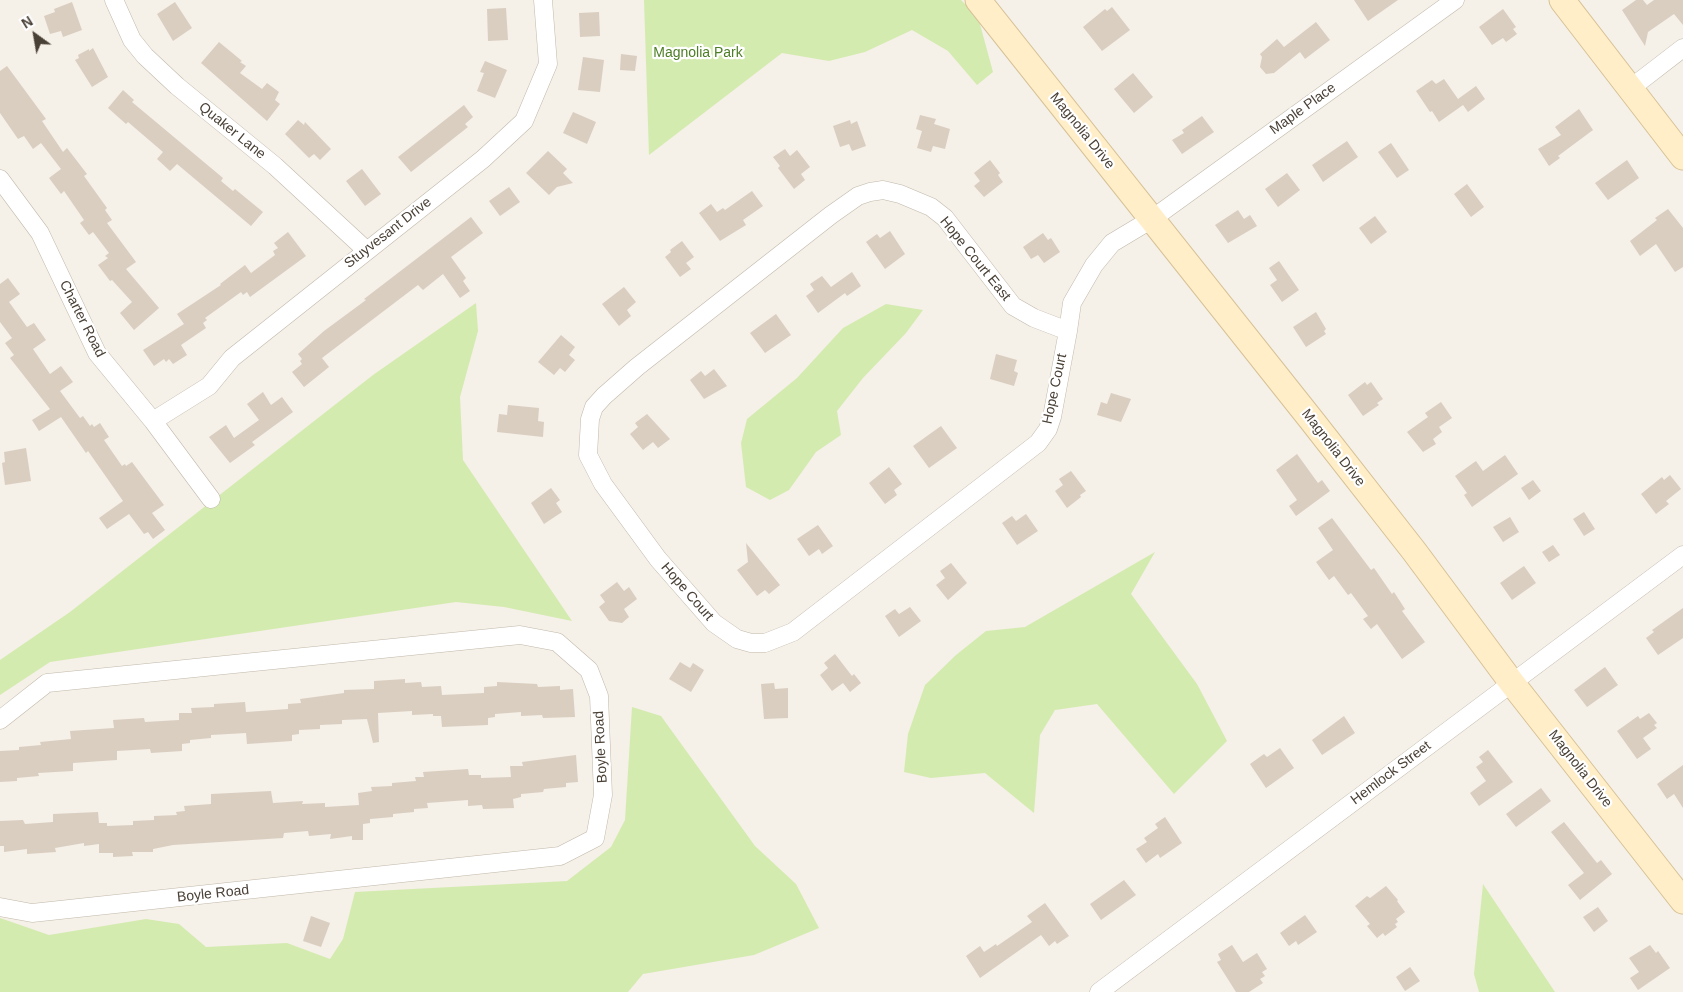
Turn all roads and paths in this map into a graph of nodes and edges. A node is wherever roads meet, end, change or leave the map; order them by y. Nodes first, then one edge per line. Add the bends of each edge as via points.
1 (114, 0) edge
2 (543, 0) edge
3 (978, 0) edge
4 (1455, 0) edge
5 (1562, 0) edge
6 (1683, 48) edge
7 (1631, 88) junction
8 (1683, 156) edge
9 (0, 179) edge
10 (883, 190) joint
11 (1152, 218) junction
12 (366, 250) junction
13 (1068, 331) junction
14 (153, 421) junction
15 (211, 499) dead end
16 (1683, 555) edge
17 (1512, 683) junction
18 (0, 720) edge
19 (1683, 901) edge
20 (0, 906) edge
21 (1099, 992) edge

1 - 12 street, Quaker Lane via 132,40 145,56 275,166
2 - 12 street, Stuyvesant Drive via 548,64 524,121 483,159
3 - 11 street, Magnolia Drive
4 - 11 street, Maple Place
5 - 7 street
6 - 7 street
7 - 8 street
9 - 14 street, Charter Road via 40,233 97,353
10 - 13 street, Hope Court East via 916,198 945,218 1013,306
10 - 13 street, Hope Court via 858,196 831,215 637,367 594,407 588,432 588,454 594,468 658,559 721,629 751,643 765,643 793,632 1024,456 1048,429
11 - 13 street, Hope Court via 1112,243 1094,265 1072,304
11 - 17 street, Magnolia Drive via 1414,551
12 - 14 street, Stuyvesant Drive via 232,358 209,386
14 - 15 street, Charter Road
16 - 17 street, Hemlock Street
17 - 19 street, Magnolia Drive
17 - 21 street, Hemlock Street
18 - 20 street, Boyle Road via 47,683 520,634 557,642 588,670 598,696 603,796 595,838 560,856 32,913

